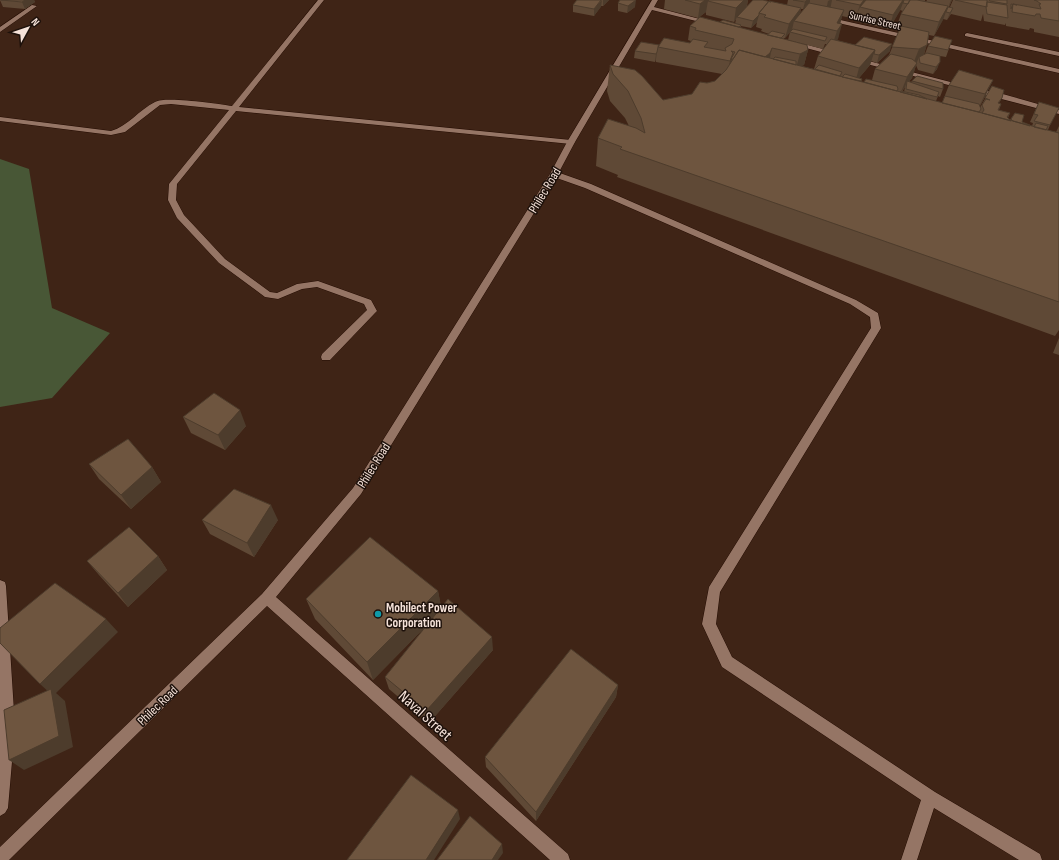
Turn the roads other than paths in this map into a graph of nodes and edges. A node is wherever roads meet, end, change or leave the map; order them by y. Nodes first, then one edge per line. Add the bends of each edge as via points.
1 (321, 0) edge
2 (653, 4) edge
3 (34, 6) dead end
4 (822, 18) edge
5 (721, 25) edge
6 (0, 30) edge
7 (968, 35) dead end
8 (789, 42) edge
9 (1059, 54) edge
10 (842, 56) edge
11 (849, 58) edge
12 (1059, 71) edge
13 (234, 109) junction
14 (1059, 112) edge
15 (0, 119) edge
16 (571, 142) junction
17 (554, 174) junction
18 (326, 357) dead end
19 (0, 586) edge
20 (267, 598) junction
21 (930, 797) junction
22 (0, 808) edge
23 (0, 858) edge
24 (562, 860) edge
25 (909, 860) edge
26 (1034, 860) edge

1 - 13 street
2 - 5 street
2 - 16 street, Philec Road via 608,85
3 - 6 street
4 - 12 street, Sunrise Street
7 - 9 street
8 - 10 street
11 - 14 street
13 - 15 street via 171,102 158,103 122,130 111,133
13 - 16 street
13 - 18 street via 173,184 172,200 180,216 222,261 268,295 278,296 300,286 318,284 368,302 372,311
16 - 17 street, Philec Road
17 - 20 street, Philec Road via 357,490
17 - 21 street via 588,186 853,302 875,315 876,328 714,591 709,624 727,662
19 - 22 street via 8,726
20 - 23 street, Philec Road
20 - 24 street, Naval Street
21 - 25 street
21 - 26 street

